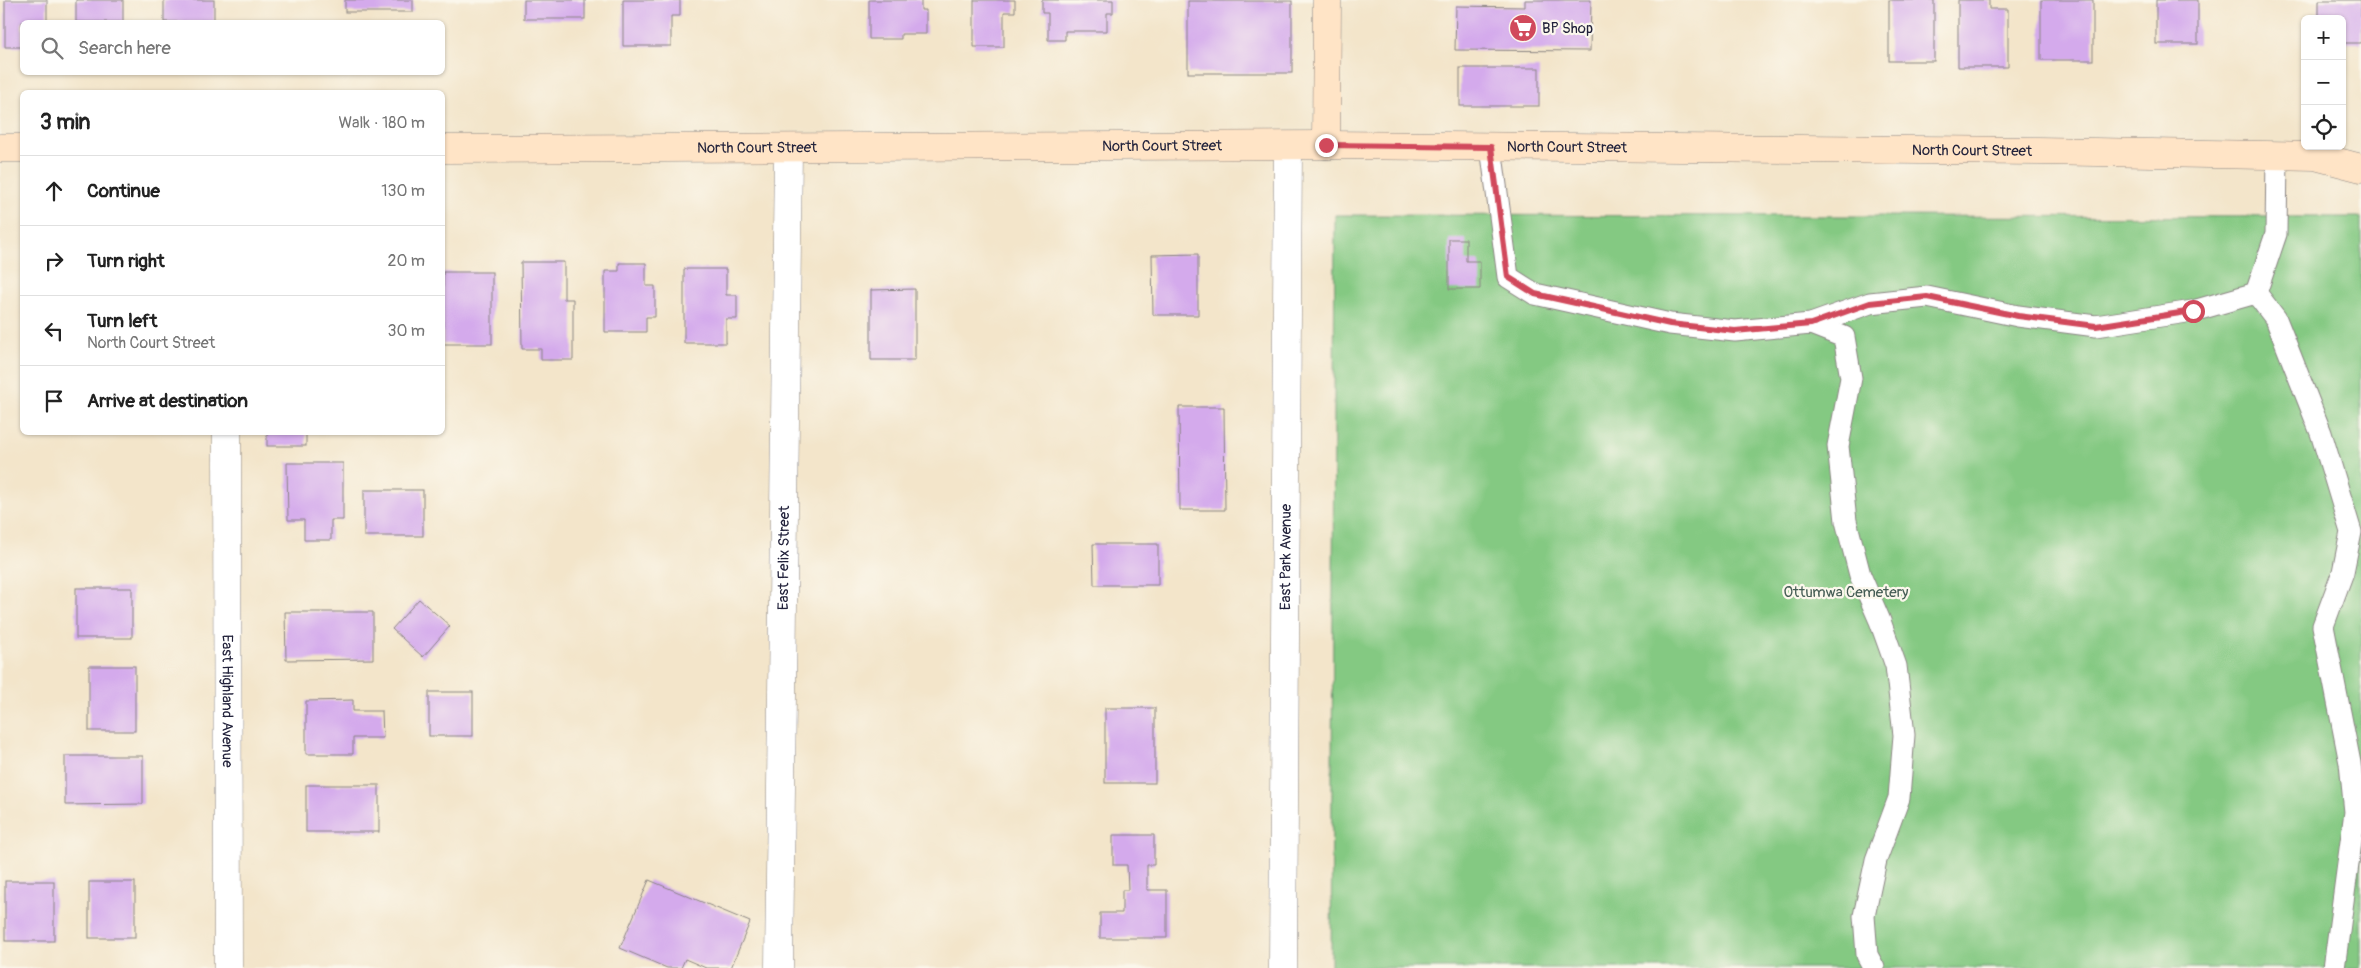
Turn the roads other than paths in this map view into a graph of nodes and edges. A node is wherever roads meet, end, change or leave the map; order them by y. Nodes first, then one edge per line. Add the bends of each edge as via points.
1 (1327, 0) edge
2 (1326, 145) junction
3 (1288, 146) junction
4 (1491, 147) junction
5 (0, 148) edge
6 (20, 148) edge
7 (445, 148) edge
8 (788, 148) junction
9 (2277, 155) junction
10 (2361, 168) edge
11 (2256, 293) junction
12 (1811, 324) junction
13 (226, 435) edge
14 (2356, 537) edge
15 (228, 968) edge
16 (779, 968) edge
17 (1283, 968) edge
18 (1874, 968) edge
19 (2334, 968) edge

1 - 2 main road
2 - 3 main road, North Court Street
2 - 4 main road, North Court Street
3 - 8 main road, North Court Street
3 - 17 street, East Park Avenue
4 - 9 main road, North Court Street
4 - 12 lane via 1508,277 1535,294 1670,324 1735,331
5 - 6 main road
7 - 8 main road, North Court Street
8 - 16 street, East Felix Street
9 - 10 main road, North Court Street via 2315,156
9 - 11 lane via 2276,234
11 - 12 lane via 2193,311 2096,326 2018,316 1927,297 1870,303
11 - 14 lane via 2276,319 2321,433
12 - 18 lane via 1844,337 1850,378 1838,446 1846,521 1860,575 1896,666 1904,735 1900,798 1876,860 1864,916 1867,955
13 - 15 street, East Highland Avenue
14 - 19 lane via 2323,626 2350,763 2355,812

